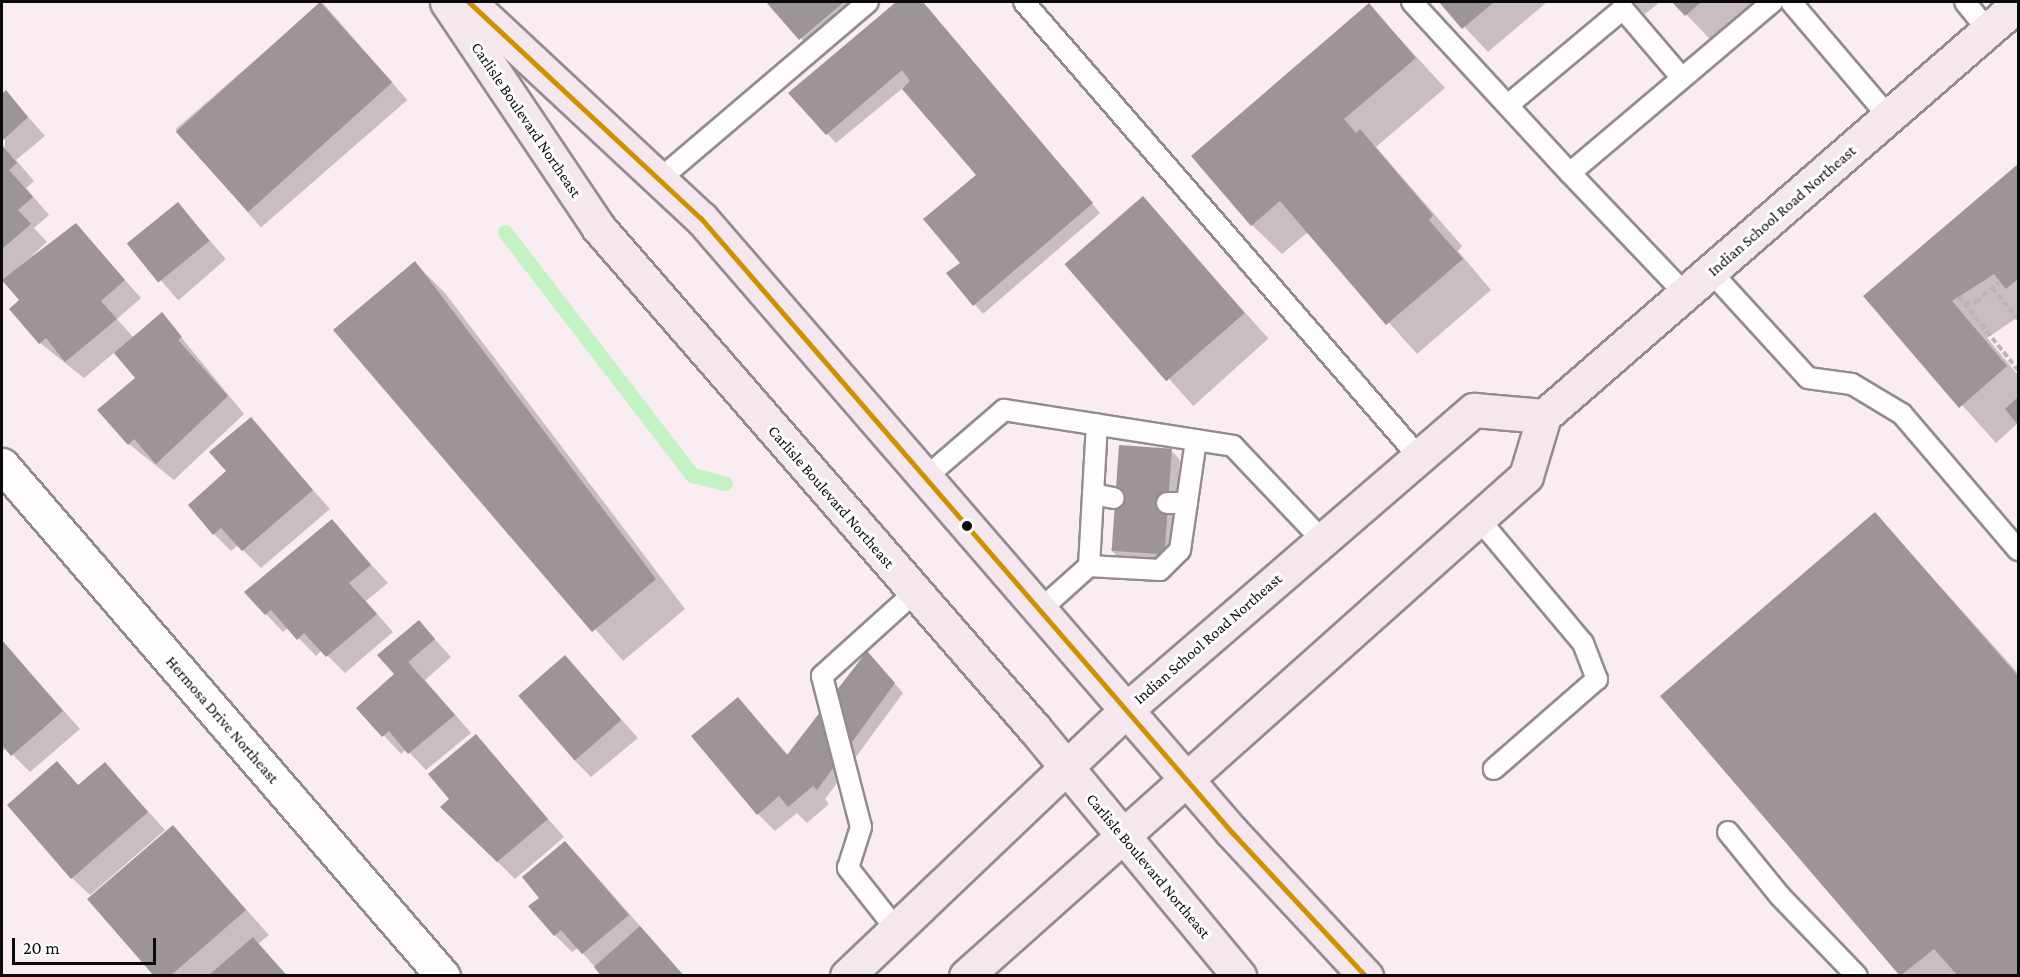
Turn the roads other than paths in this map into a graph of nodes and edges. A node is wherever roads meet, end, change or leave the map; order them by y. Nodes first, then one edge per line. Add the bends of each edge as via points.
1 (447, 2) edge
2 (469, 2) edge
3 (868, 2) edge
4 (1024, 2) edge
5 (1412, 2) edge
6 (1772, 2) edge
7 (1791, 2) edge
8 (1965, 2) edge
9 (2019, 4) edge
10 (1988, 30) junction
11 (1681, 77) junction
12 (1508, 105) junction
13 (1889, 117) junction
14 (1570, 173) junction
15 (660, 179) junction
16 (1712, 273) junction
17 (1686, 295) junction
18 (1544, 416) junction
19 (1097, 424) junction
20 (1196, 440) junction
21 (1419, 458) junction
22 (2, 465) edge
23 (926, 477) junction
24 (1093, 494) junction
25 (1114, 498) dead end
26 (1187, 503) junction
27 (1167, 504) dead end
28 (1478, 518) junction
29 (1323, 541) junction
30 (2019, 549) edge
31 (1089, 566) junction
32 (914, 593) junction
33 (1040, 610) junction
34 (1127, 709) junction
35 (1065, 766) junction
36 (1494, 769) dead end
37 (1184, 775) junction
38 (1728, 832) dead end
39 (1122, 834) junction
40 (896, 929) junction
41 (1854, 974) edge
42 (443, 975) edge
43 (847, 975) edge
44 (966, 975) edge
45 (1239, 975) edge
46 (1366, 975) edge

1 - 32 main road, Carlisle Boulevard Northeast via 598,227
2 - 15 main road, Carlisle Boulevard Northeast
3 - 15 lane
4 - 21 lane
5 - 12 lane
6 - 11 lane
7 - 13 lane
8 - 10 lane
9 - 10 main road, Indian School Road Northeast
10 - 13 main road, Indian School Road Northeast
11 - 12 lane via 1623,9
11 - 14 lane
12 - 14 lane
13 - 16 main road, Indian School Road Northeast
14 - 17 lane
15 - 23 main road, Carlisle Boulevard Northeast via 701,218
16 - 17 main road, Indian School Road Northeast
16 - 30 lane via 1808,378 1852,384 1902,414
17 - 18 main road, Indian School Road Northeast
18 - 21 main road, Indian School Road Northeast via 1474,410
18 - 28 main road via 1526,476
19 - 20 lane
19 - 23 lane via 1004,410
19 - 24 lane
20 - 26 lane
20 - 29 lane via 1233,446
21 - 29 main road, Indian School Road Northeast
22 - 42 street, Hermosa Drive Northeast
23 - 33 main road, Carlisle Boulevard Northeast
24 - 25 lane
24 - 31 lane
26 - 27 lane
26 - 31 lane via 1180,550 1160,570
28 - 36 lane via 1577,635 1597,679
28 - 37 main road
29 - 34 main road, Indian School Road Northeast
31 - 33 lane
32 - 35 main road, Carlisle Boulevard Northeast
32 - 40 lane via 822,675 861,827 848,868
33 - 34 main road, Carlisle Boulevard Northeast
34 - 35 main road, Indian School Road Northeast
34 - 37 main road, Carlisle Boulevard Northeast
35 - 39 main road, Carlisle Boulevard Northeast
35 - 40 main road, Indian School Road Northeast
37 - 39 main road
37 - 46 main road, Carlisle Boulevard Northeast
38 - 41 lane
39 - 44 main road
39 - 45 main road, Carlisle Boulevard Northeast
40 - 43 main road, Indian School Road Northeast

